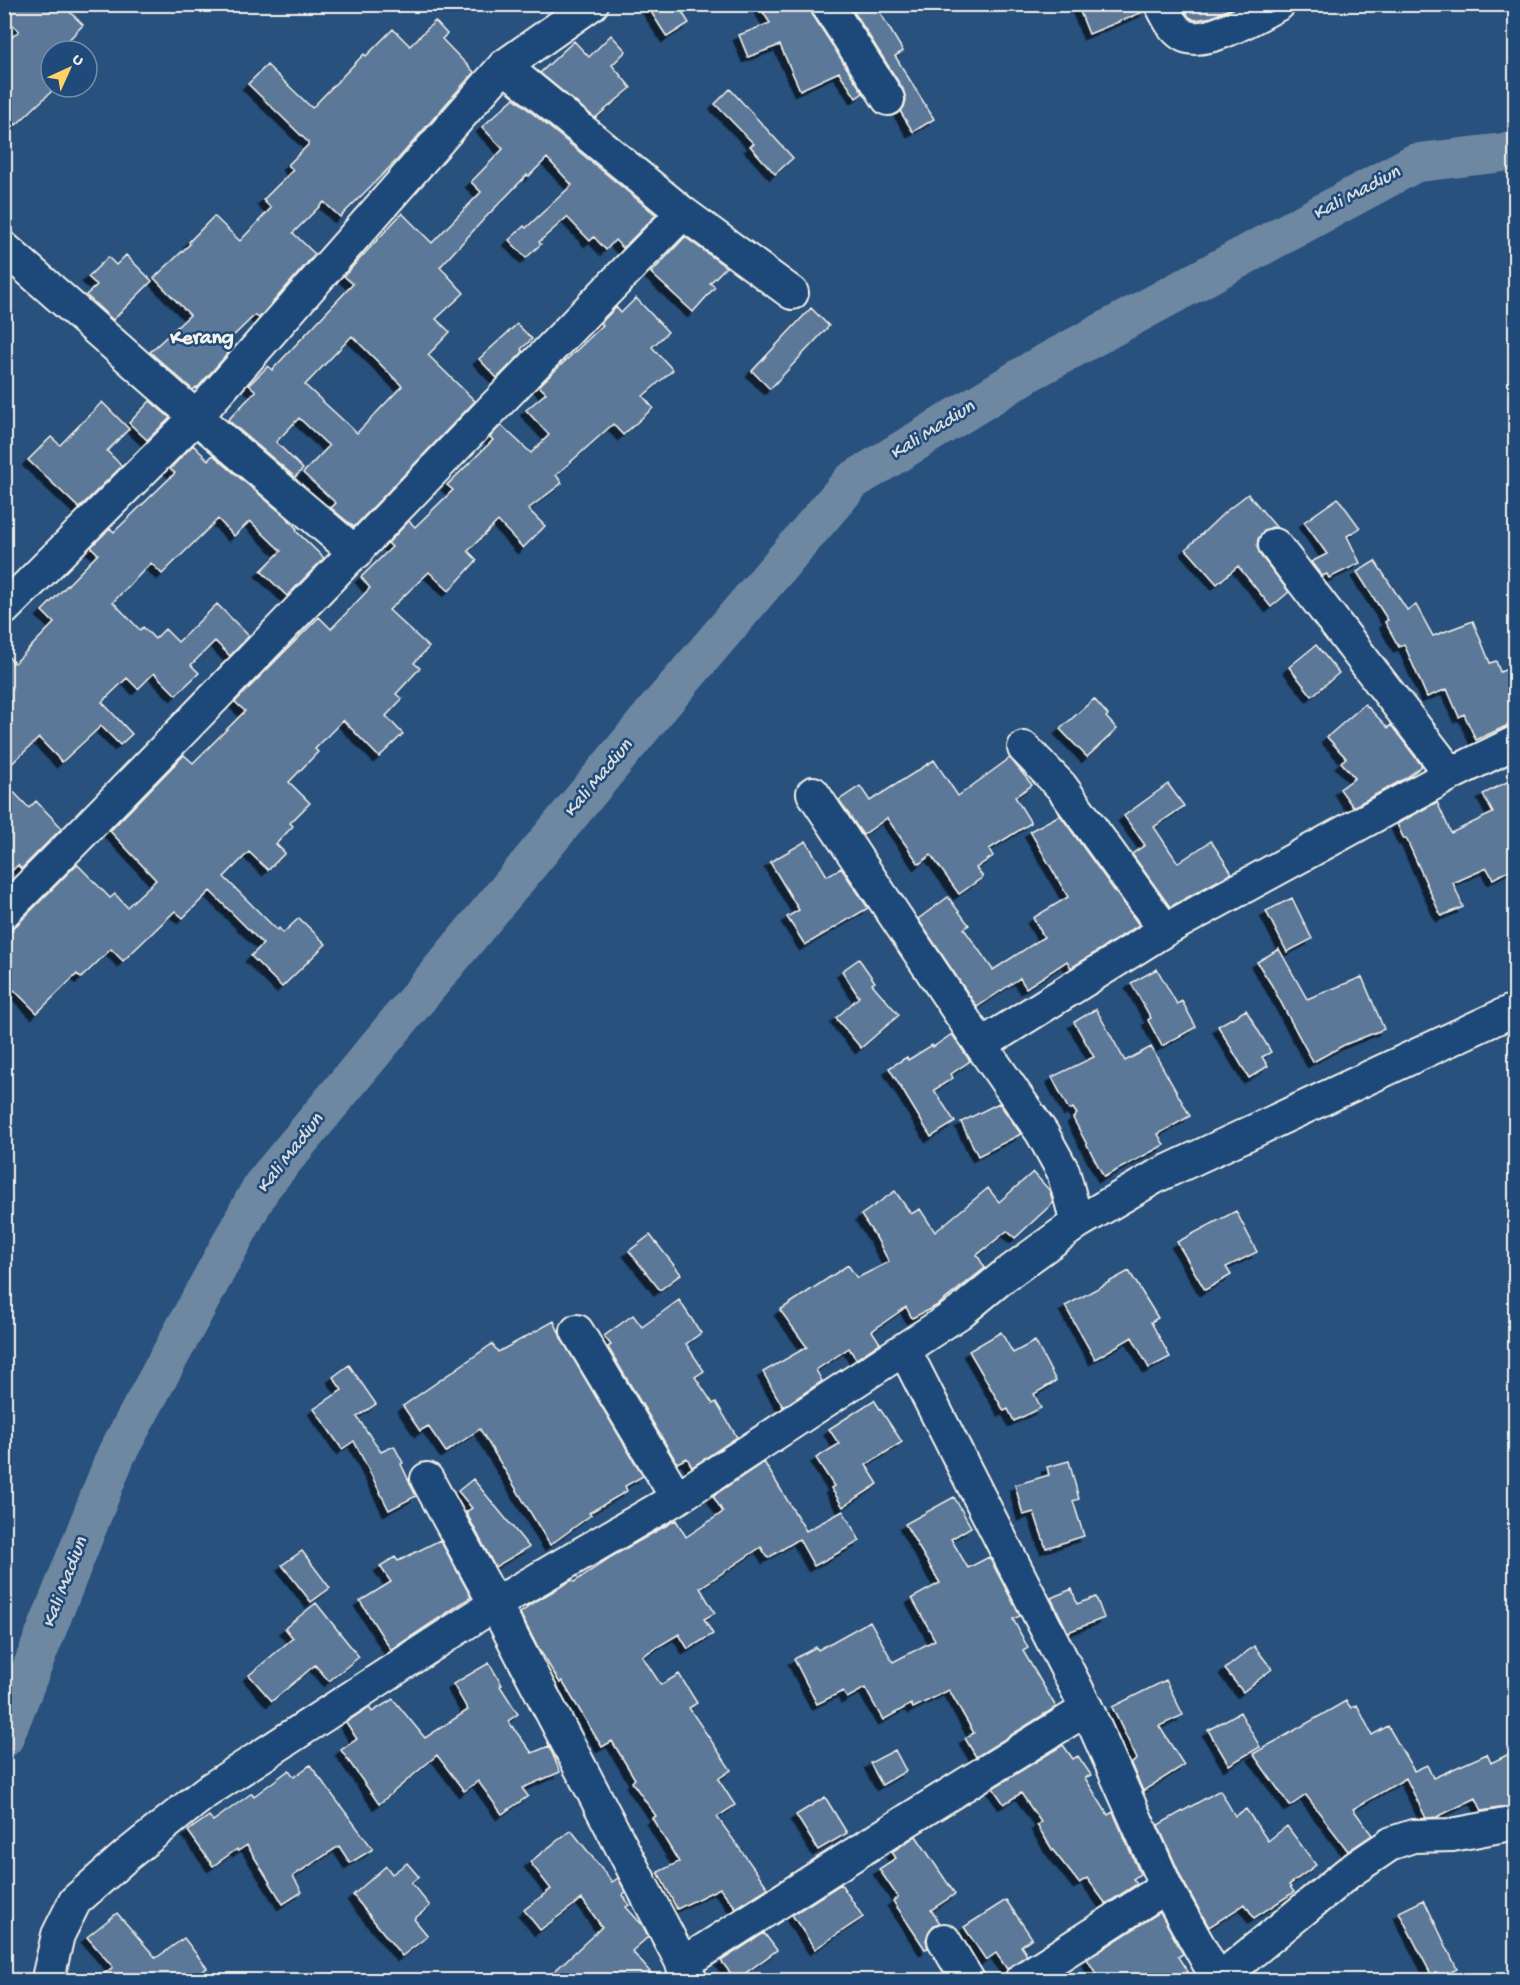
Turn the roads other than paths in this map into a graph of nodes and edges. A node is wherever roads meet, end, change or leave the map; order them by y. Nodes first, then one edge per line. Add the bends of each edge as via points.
1 (592, 4) edge
2 (827, 4) edge
3 (1161, 4) edge
4 (1279, 4) edge
5 (504, 66) junction
6 (888, 99) dead end
7 (683, 213) junction
8 (4, 248) edge
9 (792, 293) dead end
10 (196, 417) junction
11 (1275, 545) dead end
12 (356, 553) junction
13 (4, 609) edge
14 (1515, 742) edge
15 (1024, 747) dead end
16 (1451, 774) junction
17 (813, 793) dead end
18 (4, 912) edge
19 (1165, 930) junction
20 (1515, 1009) edge
21 (981, 1045) junction
22 (1077, 1223) junction
23 (577, 1331) dead end
24 (904, 1349) junction
25 (426, 1479) dead end
26 (677, 1498) junction
27 (495, 1604) junction
28 (1087, 1709) junction
29 (1515, 1823) edge
30 (1166, 1887) junction
31 (944, 1940) dead end
32 (687, 1972) edge
33 (50, 1980) edge
34 (968, 1980) edge
35 (1021, 1980) edge
36 (1218, 1980) edge

1 - 5 street
2 - 6 street
3 - 4 street via 1173,27 1195,39 1210,37
5 - 7 street
5 - 10 street
7 - 9 street
7 - 12 street
8 - 10 street
10 - 12 street
10 - 13 street
11 - 16 street
12 - 18 street
14 - 16 street
15 - 19 street via 1060,786
16 - 19 street
17 - 21 street
19 - 21 street
20 - 22 street via 1157,1176
21 - 22 street via 1063,1170
22 - 24 street via 959,1313
23 - 26 street
24 - 26 street
24 - 28 street
25 - 27 street
26 - 27 street
27 - 32 street
27 - 33 street via 206,1792 127,1855 75,1901 58,1935
28 - 30 street
28 - 32 street via 911,1818
29 - 36 street via 1452,1835 1413,1836 1392,1843 1349,1872
30 - 35 street
30 - 36 street
31 - 34 street

